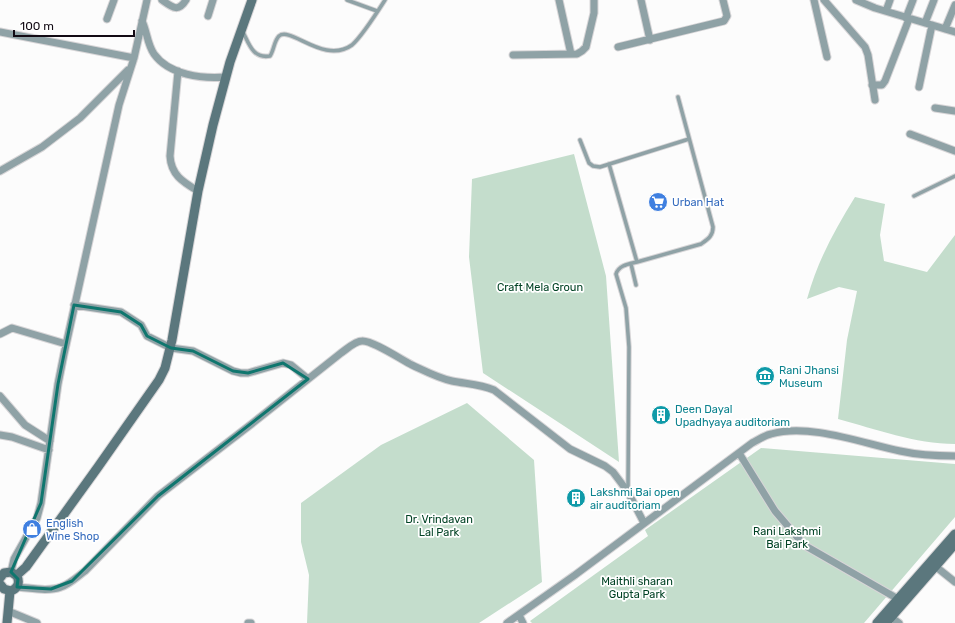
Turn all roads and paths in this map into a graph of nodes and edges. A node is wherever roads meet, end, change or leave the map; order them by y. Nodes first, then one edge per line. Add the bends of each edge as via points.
1 (114, 0) edge
2 (147, 0) edge
3 (162, 0) edge
4 (186, 0) edge
5 (214, 0) edge
6 (252, 0) edge
7 (348, 0) edge
8 (385, 0) edge
9 (559, 0) edge
10 (594, 0) edge
11 (641, 0) edge
12 (723, 0) edge
13 (814, 0) edge
14 (824, 0) edge
15 (890, 0) edge
16 (913, 0) edge
17 (934, 0) edge
18 (860, 1) edge
19 (955, 4) edge
20 (377, 11) junction
21 (886, 12) junction
22 (208, 16) dead end
23 (907, 18) junction
24 (107, 19) dead end
25 (142, 21) junction
26 (928, 24) junction
27 (242, 29) junction
28 (945, 29) junction
29 (0, 32) edge
30 (955, 32) edge
31 (650, 40) junction
32 (618, 47) dead end
33 (570, 54) junction
34 (513, 55) dead end
35 (827, 57) dead end
36 (134, 58) junction
37 (130, 69) junction
38 (178, 71) junction
39 (226, 77) junction
40 (872, 85) junction
41 (919, 87) dead end
42 (678, 97) dead end
43 (875, 100) dead end
44 (935, 108) dead end
45 (955, 111) edge
46 (910, 134) dead end
47 (689, 139) junction
48 (580, 140) dead end
49 (955, 151) edge
50 (609, 164) junction
51 (0, 171) edge
52 (955, 176) edge
53 (198, 191) junction
54 (914, 196) dead end
55 (637, 262) junction
56 (631, 264) junction
57 (636, 285) dead end
58 (74, 305) junction
59 (0, 334) edge
60 (66, 344) junction
61 (171, 348) junction
62 (308, 379) junction
63 (0, 396) edge
64 (0, 435) edge
65 (50, 441) junction
66 (49, 450) junction
67 (739, 453) junction
68 (955, 456) edge
69 (628, 492) junction
70 (644, 523) junction
71 (955, 534) edge
72 (955, 544) edge
73 (935, 566) junction
74 (14, 574) junction
75 (0, 578) edge
76 (955, 582) edge
77 (0, 584) edge
78 (14, 589) junction
79 (898, 599) junction
80 (8, 611) junction
81 (519, 615) junction
82 (888, 618) edge
83 (7, 623) edge
84 (37, 623) edge
85 (248, 623) edge
86 (251, 623) edge
87 (507, 623) edge
88 (523, 623) edge
89 (877, 623) edge
90 (899, 623) edge

1 - 24 street
2 - 25 street
3 - 4 street via 177,8
5 - 22 street
6 - 27 street
7 - 20 lane
8 - 20 lane
9 - 33 street
10 - 33 street via 594,13 586,47 577,54
11 - 31 street
12 - 31 street via 727,16 724,21
13 - 35 street
14 - 40 street via 865,47
15 - 21 street
16 - 23 street
17 - 26 street
18 - 21 street
19 - 28 street
20 - 27 lane via 358,39 342,50 322,50 284,34 276,40 270,56 264,57 252,49
21 - 23 street
23 - 26 street
23 - 40 street via 885,81 882,85
25 - 36 street
25 - 38 street via 153,54
26 - 28 street
26 - 41 street
27 - 39 street
28 - 30 street
29 - 36 street
31 - 32 street
33 - 34 street
36 - 37 street
37 - 51 street via 80,118 42,147
37 - 58 street via 119,105
38 - 39 street via 200,77
38 - 53 street via 171,165 183,182
39 - 53 street
40 - 43 street
42 - 47 lane
44 - 45 street
46 - 49 street
47 - 50 lane
47 - 55 lane via 713,234 701,244
48 - 50 lane via 589,163 600,167
50 - 55 lane
52 - 54 lane
53 - 61 street
55 - 56 lane
56 - 57 lane
56 - 69 lane via 620,267 616,274 626,308 629,347
58 - 60 street
58 - 61 street via 121,312 141,325 147,336
59 - 60 street via 12,328
60 - 65 street
61 - 62 street via 193,351 240,373 256,372 283,363 291,365
61 - 74 street via 159,380 26,567
62 - 69 street via 356,343 368,342 428,372 452,381 494,390 570,449 614,472
62 - 78 street via 158,496 85,571 72,581 62,587 51,589
63 - 65 street via 25,425
64 - 66 street
65 - 66 street
66 - 74 street via 37,518 14,559
67 - 68 street via 771,434 796,430 824,433 932,456
67 - 70 street
67 - 79 street via 775,511 804,545
69 - 70 street
70 - 81 street
71 - 79 street
72 - 73 street
73 - 76 street
73 - 82 street
74 - 75 street via 4,573
74 - 78 street via 19,583
77 - 78 street via 4,589
78 - 80 street
79 - 82 street
80 - 83 street
80 - 84 street
81 - 87 street
81 - 88 street
82 - 89 street
82 - 90 street
85 - 86 street

